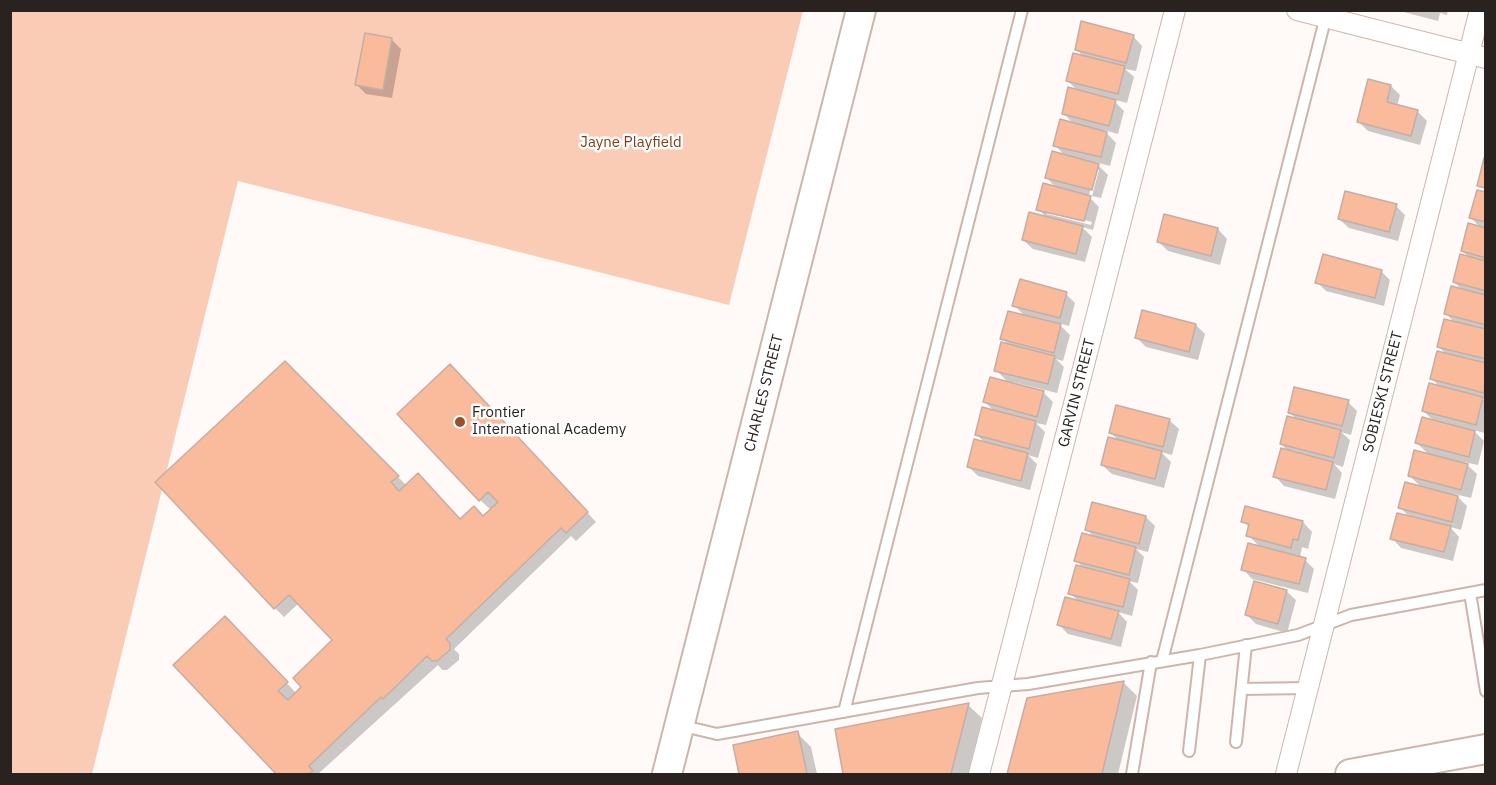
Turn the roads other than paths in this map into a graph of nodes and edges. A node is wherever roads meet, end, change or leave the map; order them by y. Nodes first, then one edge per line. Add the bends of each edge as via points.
1 (861, 10) edge
2 (1022, 10) edge
3 (1175, 10) edge
4 (1297, 10) edge
5 (1480, 10) edge
6 (1326, 14) edge
7 (1477, 56) edge
8 (1485, 590) edge
9 (1470, 593) junction
10 (1324, 625) junction
11 (1246, 645) junction
12 (1200, 655) junction
13 (1156, 662) junction
14 (1002, 686) junction
15 (1308, 688) junction
16 (1242, 689) junction
17 (1485, 691) edge
18 (844, 711) junction
19 (679, 725) junction
20 (1236, 742) dead end
21 (1485, 749) edge
22 (1189, 751) dead end
23 (667, 774) edge
24 (979, 774) edge
25 (1132, 774) edge
26 (1286, 774) edge
27 (1350, 774) edge

1 - 19 street, CHARLES STREET
2 - 18 lane
3 - 14 street, GARVIN STREET
4 - 6 street
5 - 7 street, SOBIESKI STREET
6 - 7 street
6 - 13 lane
7 - 10 street, SOBIESKI STREET
8 - 9 lane
9 - 10 lane via 1351,615
9 - 17 lane
10 - 11 lane via 1298,635
10 - 15 street, SOBIESKI STREET
11 - 12 lane
11 - 16 lane
12 - 13 lane
12 - 22 lane
13 - 14 lane
13 - 25 lane
14 - 18 lane
14 - 24 street, GARVIN STREET
15 - 16 lane
15 - 26 street, SOBIESKI STREET
16 - 20 lane
18 - 19 lane via 717,734
19 - 23 street, CHARLES STREET
21 - 27 street

